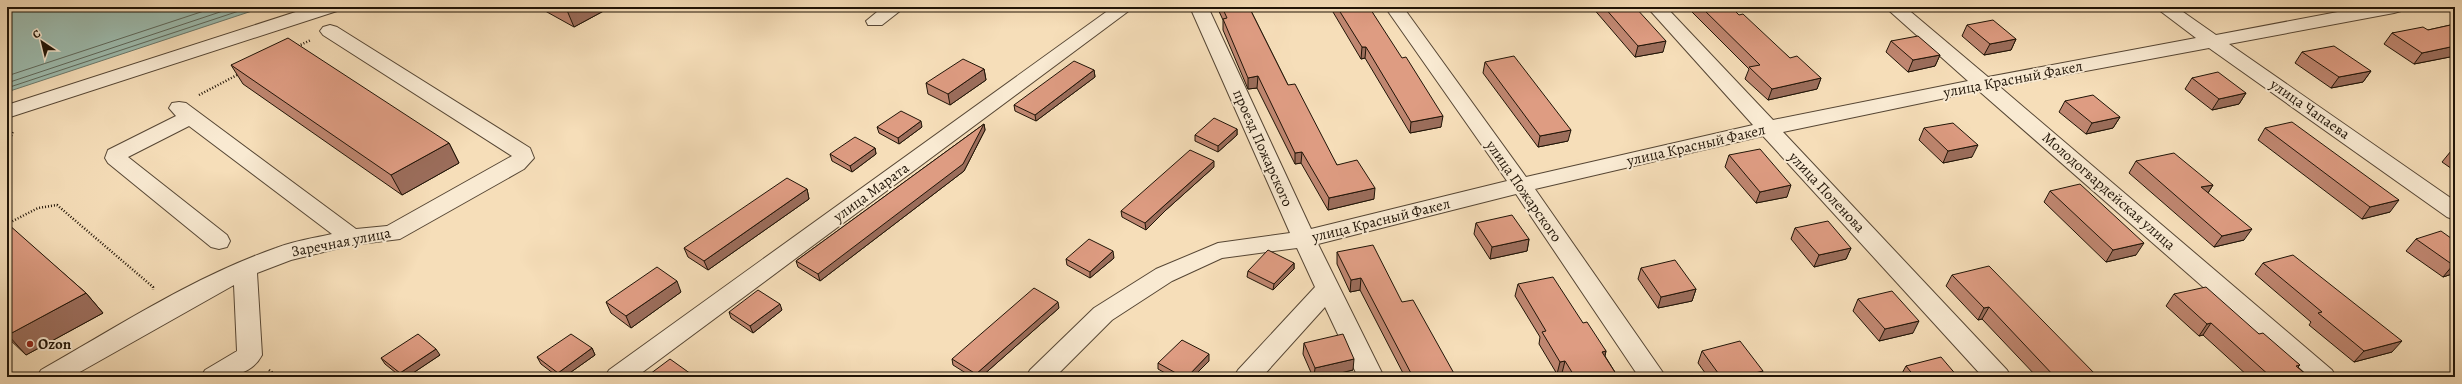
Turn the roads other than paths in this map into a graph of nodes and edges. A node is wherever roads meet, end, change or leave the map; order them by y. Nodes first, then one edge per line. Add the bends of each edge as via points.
1 (330, 7) edge
2 (896, 7) edge
3 (1125, 7) edge
4 (1199, 7) edge
5 (1394, 7) edge
6 (1656, 7) edge
7 (1894, 7) edge
8 (2164, 7) edge
9 (2394, 7) edge
10 (875, 21) dead end
11 (330, 31) road end
12 (2214, 42) junction
13 (1985, 84) junction
14 (7, 112) edge
15 (1768, 128) junction
16 (1521, 186) junction
17 (2455, 212) edge
18 (352, 237) junction
19 (1304, 239) junction
20 (219, 241) dead end
21 (245, 269) junction
22 (1327, 289) junction
23 (50, 377) edge
24 (214, 377) edge
25 (618, 377) edge
26 (1039, 377) edge
27 (1247, 377) edge
28 (1371, 377) edge
29 (1652, 377) edge
30 (1998, 377) edge
31 (2323, 377) edge

1 - 14 street
2 - 10 street
3 - 25 street, улица Марата
4 - 19 street, проезд Пожарского
5 - 16 street, улица Пожарского
6 - 15 street, улица Поленова
7 - 13 street, Молодогвардейская улица
8 - 12 street, улица Чапаева
9 - 12 street, улица Красный Факел
11 - 18 street, Заречная улица via 522,152 523,158 392,233
12 - 13 street, улица Красный Факел
12 - 17 street, улица Чапаева
13 - 15 street, улица Красный Факел
13 - 31 street, Молодогвардейская улица
15 - 16 street, улица Красный Факел
15 - 30 street, улица Поленова
16 - 19 street, улица Красный Факел
16 - 29 street, улица Пожарского
18 - 20 street via 184,113 116,155 116,158
18 - 21 street, Заречная улица via 285,253
19 - 22 street, проезд Пожарского
19 - 26 street, улица Красный Факел via 1218,251 1164,275 1103,314
21 - 23 street, Заречная улица via 181,302
21 - 24 street via 250,355
22 - 27 street
22 - 28 street, проезд Пожарского

